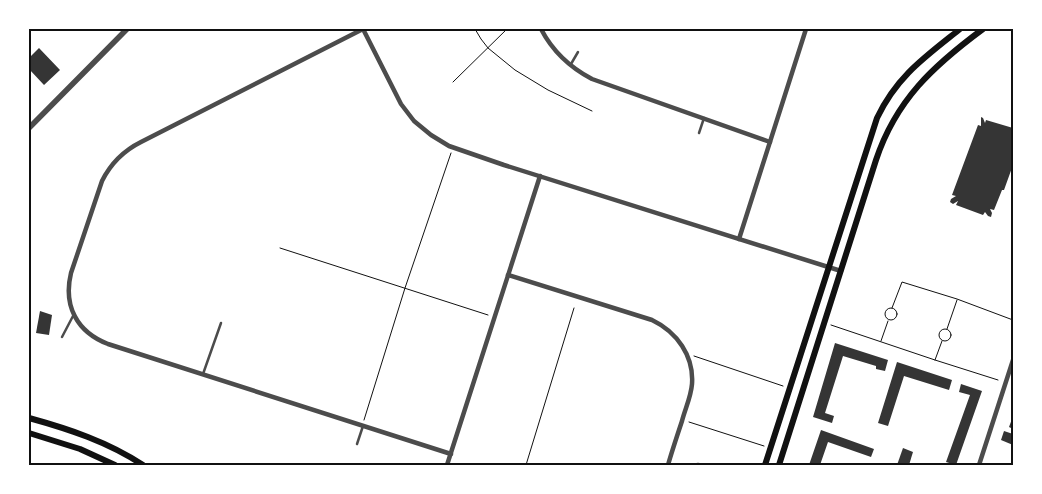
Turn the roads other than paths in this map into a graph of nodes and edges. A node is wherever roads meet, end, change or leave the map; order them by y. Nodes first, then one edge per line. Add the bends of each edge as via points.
1 (127, 29) edge
2 (363, 29) edge
3 (541, 29) edge
4 (806, 29) edge
5 (960, 29) edge
6 (983, 29) edge
7 (578, 52) dead end
8 (570, 66) junction
9 (704, 118) junction
10 (29, 128) edge
11 (699, 133) dead end
12 (770, 142) junction
13 (540, 176) junction
14 (739, 239) junction
15 (828, 267) junction
16 (841, 271) junction
17 (508, 275) junction
18 (74, 315) junction
19 (220, 323) dead end
20 (62, 337) dead end
21 (1013, 360) edge
22 (203, 374) junction
23 (29, 418) edge
24 (362, 426) junction
25 (29, 433) edge
26 (357, 444) dead end
27 (451, 454) junction
28 (116, 465) edge
29 (143, 465) edge
30 (447, 465) edge
31 (668, 465) edge
32 (692, 465) edge
33 (704, 465) edge
34 (765, 465) edge
35 (779, 465) edge
36 (979, 465) edge

1 - 10 street
2 - 13 street via 400,104 414,121 453,147
2 - 18 street via 133,146 119,157 102,181 71,273 68,289
3 - 8 street via 551,46
4 - 12 street
5 - 15 main road via 911,70 882,107
6 - 16 main road via 921,82 893,119 881,146
7 - 8 lane
8 - 9 street via 592,79
9 - 11 lane
9 - 12 street
12 - 14 street
13 - 14 street
13 - 17 street
14 - 15 street
15 - 16 street
15 - 34 main road
16 - 35 main road
17 - 27 street
17 - 31 street via 652,320 673,333 686,353 692,384
18 - 20 lane
18 - 22 street via 87,332 101,341
19 - 22 lane
21 - 36 street
22 - 24 street
23 - 29 main road via 80,433
24 - 26 lane
24 - 27 street
25 - 28 main road via 80,449
27 - 30 street
32 - 33 lane

